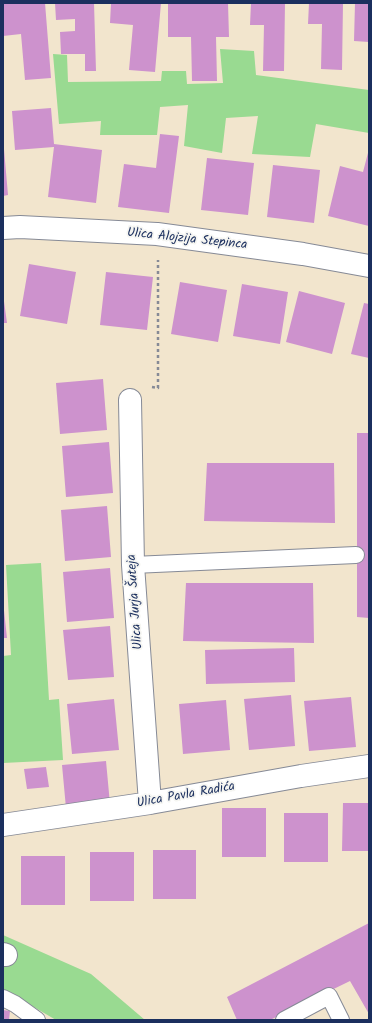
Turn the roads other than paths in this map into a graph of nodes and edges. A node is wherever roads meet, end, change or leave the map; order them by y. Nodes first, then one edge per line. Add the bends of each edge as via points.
1 (3, 228) edge
2 (369, 266) edge
3 (130, 400) road end
4 (356, 555) dead end
5 (133, 565) junction
6 (369, 766) edge
7 (150, 803) junction
8 (3, 825) edge
9 (3, 998) edge
10 (37, 1020) edge
11 (284, 1020) edge
12 (341, 1020) edge

1 - 2 street, Ulica Alojzija Stepinca via 157,234 303,254
3 - 5 street, Ulica Jurja Šuteja
4 - 5 lane
5 - 7 street, Ulica Jurja Šuteja
6 - 7 street, Ulica Pavla Radića
7 - 8 street, Ulica Pavla Radića
9 - 10 lane
11 - 12 lane via 328,996

